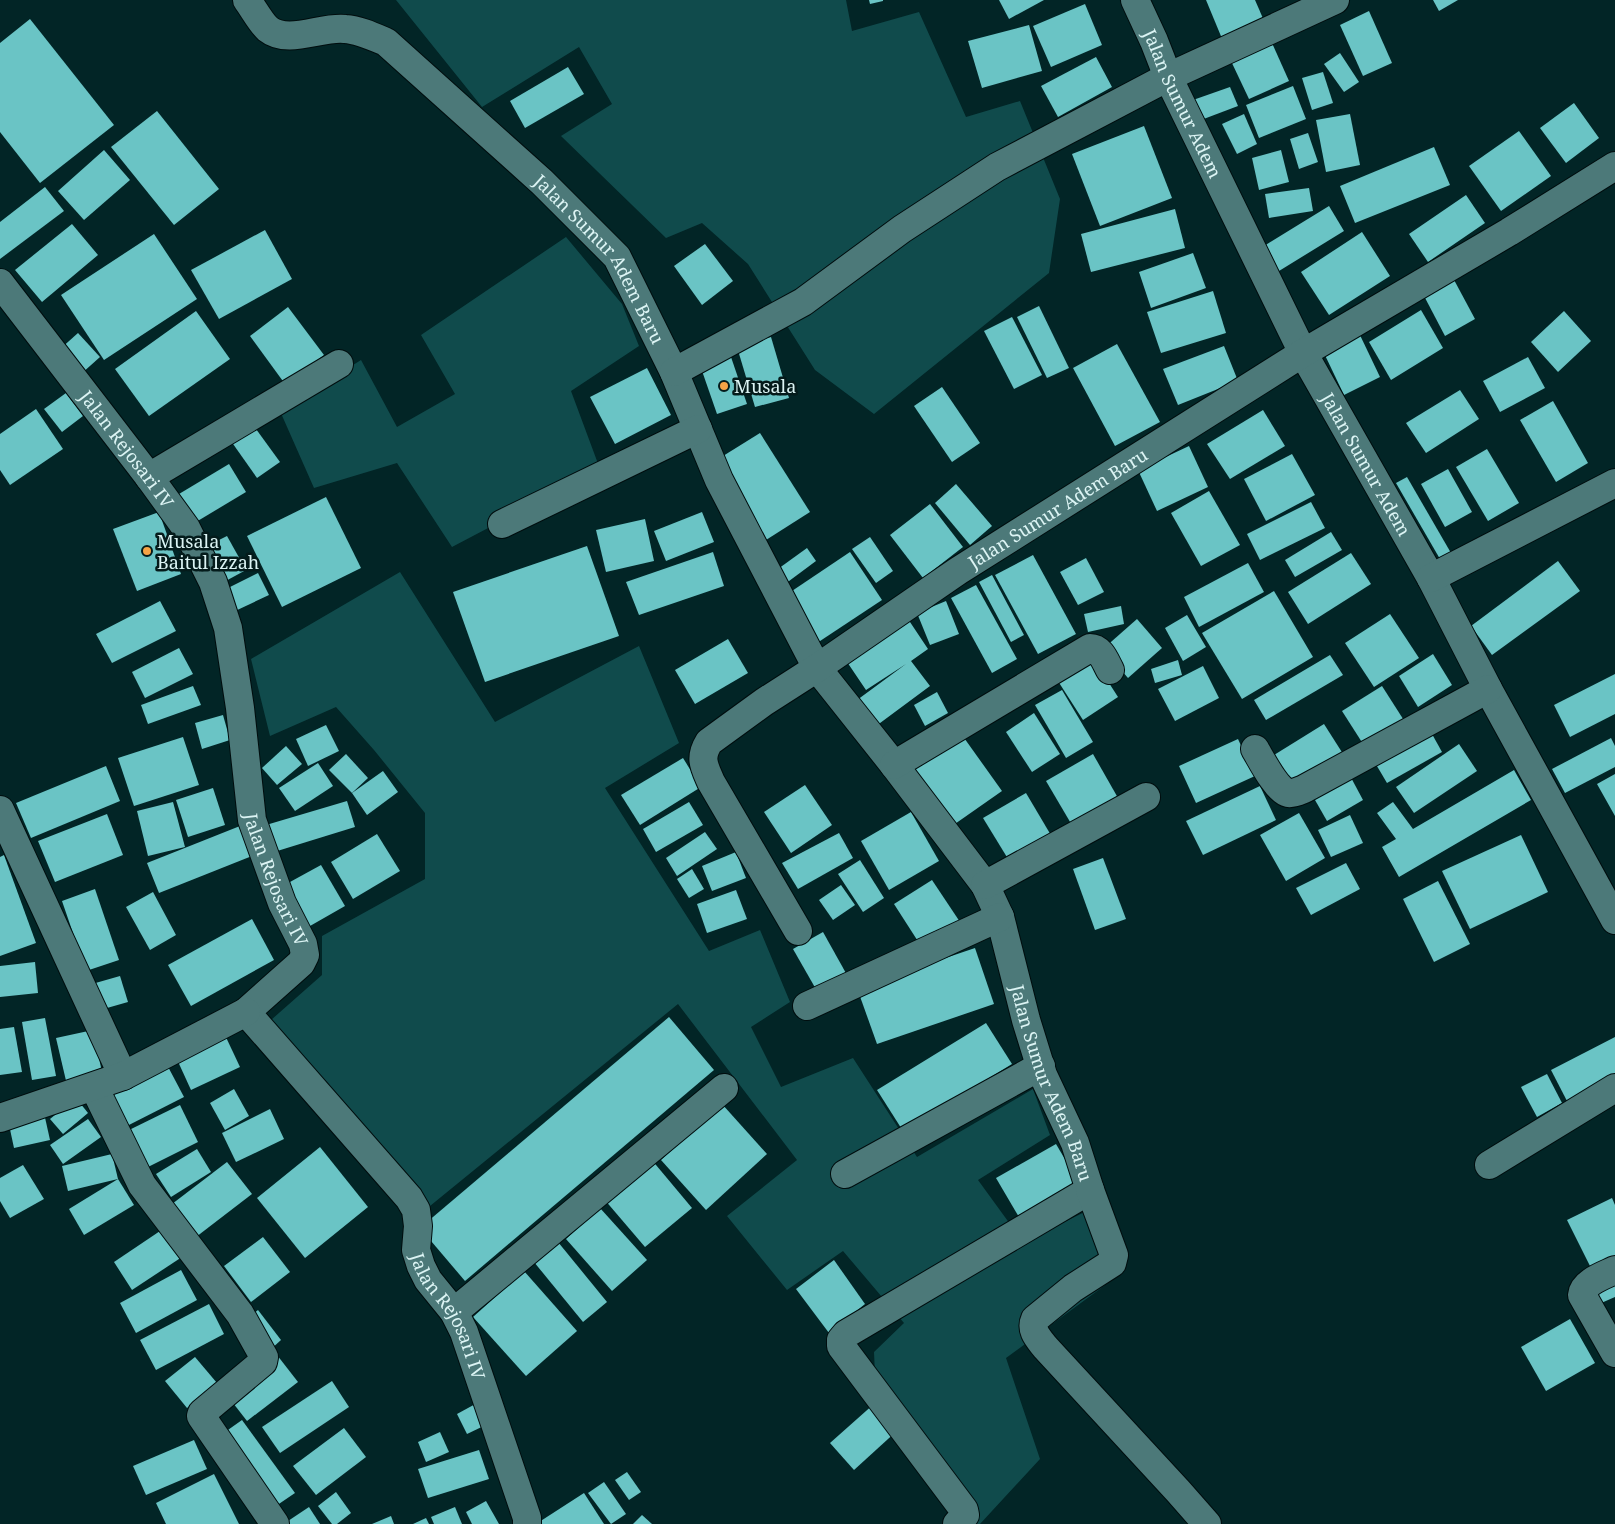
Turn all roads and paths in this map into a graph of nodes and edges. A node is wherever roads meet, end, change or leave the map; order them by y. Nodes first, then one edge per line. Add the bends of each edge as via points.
1 (247, 0) edge
2 (1135, 0) edge
3 (1335, 0) edge
4 (1168, 77) junction
5 (1615, 166) edge
6 (0, 283) edge
7 (1303, 353) junction
8 (339, 364) dead end
9 (674, 372) junction
10 (698, 429) junction
11 (149, 477) junction
12 (1615, 483) edge
13 (502, 524) dead end
14 (1431, 578) junction
15 (817, 668) junction
16 (1110, 670) dead end
17 (1488, 690) junction
18 (1255, 749) dead end
19 (894, 764) junction
20 (1146, 797) dead end
21 (0, 810) edge
22 (985, 885) junction
23 (1000, 917) junction
24 (1615, 920) edge
25 (798, 931) dead end
26 (807, 1006) dead end
27 (246, 1012) junction
28 (1040, 1066) junction
29 (123, 1076) junction
30 (94, 1087) junction
31 (724, 1088) dead end
32 (1615, 1088) edge
33 (0, 1118) edge
34 (1489, 1165) dead end
35 (845, 1174) dead end
36 (1090, 1190) junction
37 (1615, 1270) edge
38 (454, 1312) junction
39 (1615, 1353) edge
40 (275, 1524) edge
41 (527, 1524) edge
42 (957, 1524) edge
43 (1207, 1524) edge

1 - 9 street, Jalan Sumur Adem Baru via 268,28 280,35 342,28 363,32 386,42 542,182 617,257
2 - 4 street, Jalan Sumur Adem
3 - 4 street
4 - 7 street, Jalan Sumur Adem
4 - 9 street via 997,167 902,229 803,302
5 - 7 street, Jalan Sumur Adem Baru
6 - 11 street, Jalan Rejosari IV
7 - 14 street, Jalan Sumur Adem
7 - 15 street, Jalan Sumur Adem Baru via 958,571
8 - 11 street
9 - 10 street, Jalan Sumur Adem Baru
10 - 13 street
10 - 15 street, Jalan Sumur Adem Baru via 719,480
11 - 27 street, Jalan Rejosari IV via 186,528 213,582 228,628 252,820 305,955
12 - 14 street
14 - 17 street, Jalan Sumur Adem
15 - 19 street, Jalan Sumur Adem Baru
15 - 25 street via 721,733 703,751 703,763 711,782
16 - 19 street via 1099,651 1090,648
17 - 18 street via 1291,794 1272,778
17 - 24 street, Jalan Sumur Adem
19 - 22 street, Jalan Sumur Adem Baru
20 - 22 street
21 - 29 street
22 - 23 street, Jalan Sumur Adem Baru
23 - 26 street
23 - 28 street, Jalan Sumur Adem Baru
27 - 29 street
27 - 38 street, Jalan Rejosari IV via 409,1198 416,1210 416,1250 420,1266
28 - 35 street
28 - 36 street, Jalan Sumur Adem Baru via 1075,1143
29 - 30 street
30 - 33 street
30 - 40 street via 142,1185 240,1314 264,1357 264,1362 201,1416
31 - 38 street
32 - 34 street
36 - 42 street, Jalan Sumur Adem Baru via 846,1334 841,1340 841,1346 964,1510 965,1515
36 - 43 street via 1114,1259 1110,1266 1073,1288 1035,1319 1033,1331
37 - 39 street via 1588,1284 1582,1295
38 - 41 street, Jalan Rejosari IV via 464,1332

